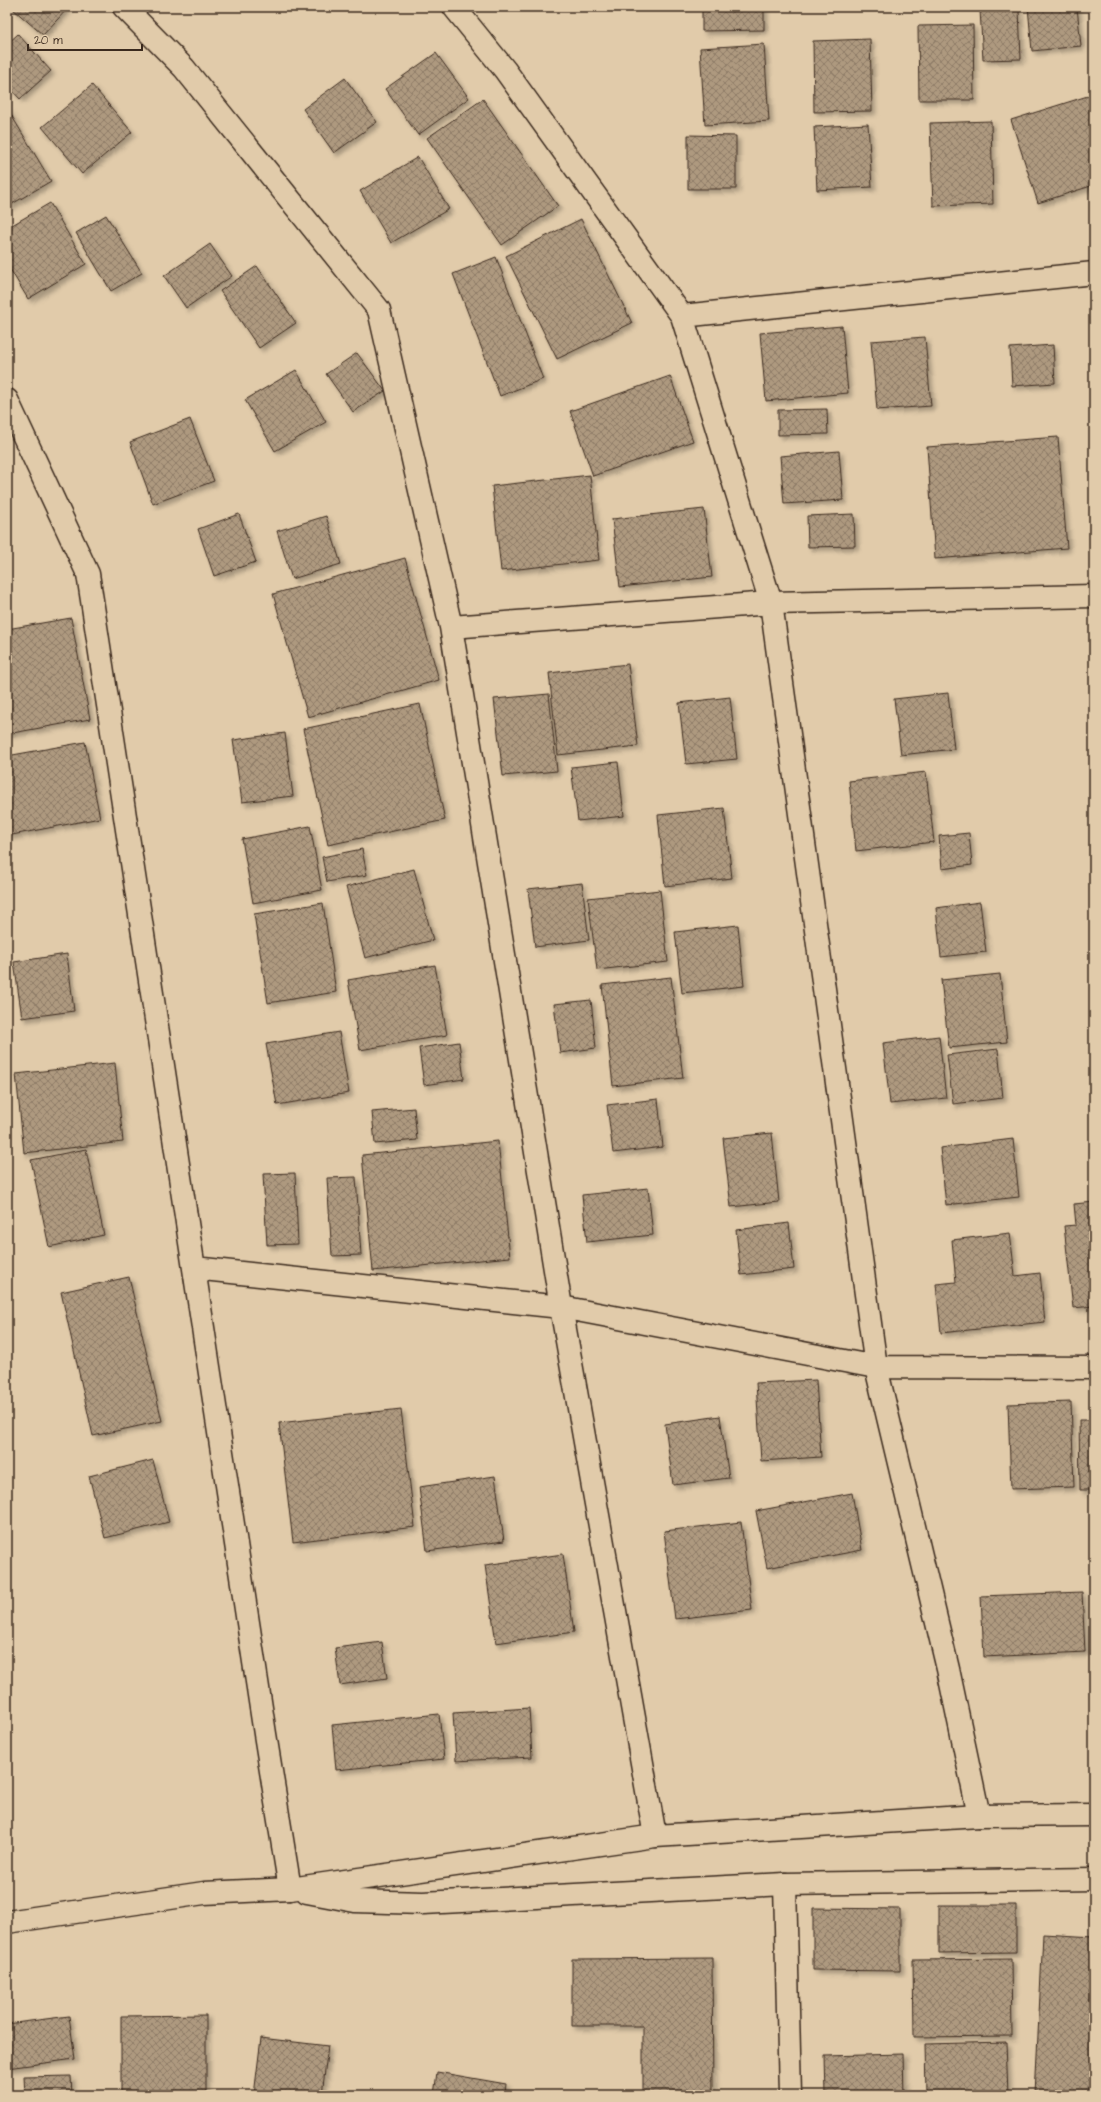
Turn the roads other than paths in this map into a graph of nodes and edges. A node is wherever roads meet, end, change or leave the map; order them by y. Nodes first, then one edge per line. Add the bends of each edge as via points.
1 (124, 7) edge
2 (454, 7) edge
3 (1094, 273) edge
4 (682, 316) junction
5 (7, 400) edge
6 (1094, 596) edge
7 (771, 603) junction
8 (451, 627) junction
9 (194, 1268) junction
10 (561, 1307) junction
11 (876, 1367) junction
12 (1094, 1368) edge
13 (1094, 1815) edge
14 (979, 1816) junction
15 (656, 1836) junction
16 (1094, 1879) edge
17 (785, 1884) junction
18 (290, 1889) junction
19 (7, 1922) edge
20 (790, 2095) edge

1 - 8 main road via 184,68 379,310
2 - 4 main road via 505,70
3 - 4 main road
4 - 7 main road
5 - 9 main road via 88,574
6 - 7 main road
7 - 8 main road
7 - 11 main road
8 - 10 main road
9 - 10 main road
9 - 18 main road
10 - 11 main road
10 - 15 main road
11 - 12 main road
11 - 14 main road via 948,1669
13 - 14 main road
14 - 15 main road
15 - 18 main road
16 - 17 main road
17 - 18 main road via 423,1903 355,1901
17 - 20 main road
18 - 19 main road via 204,1893

